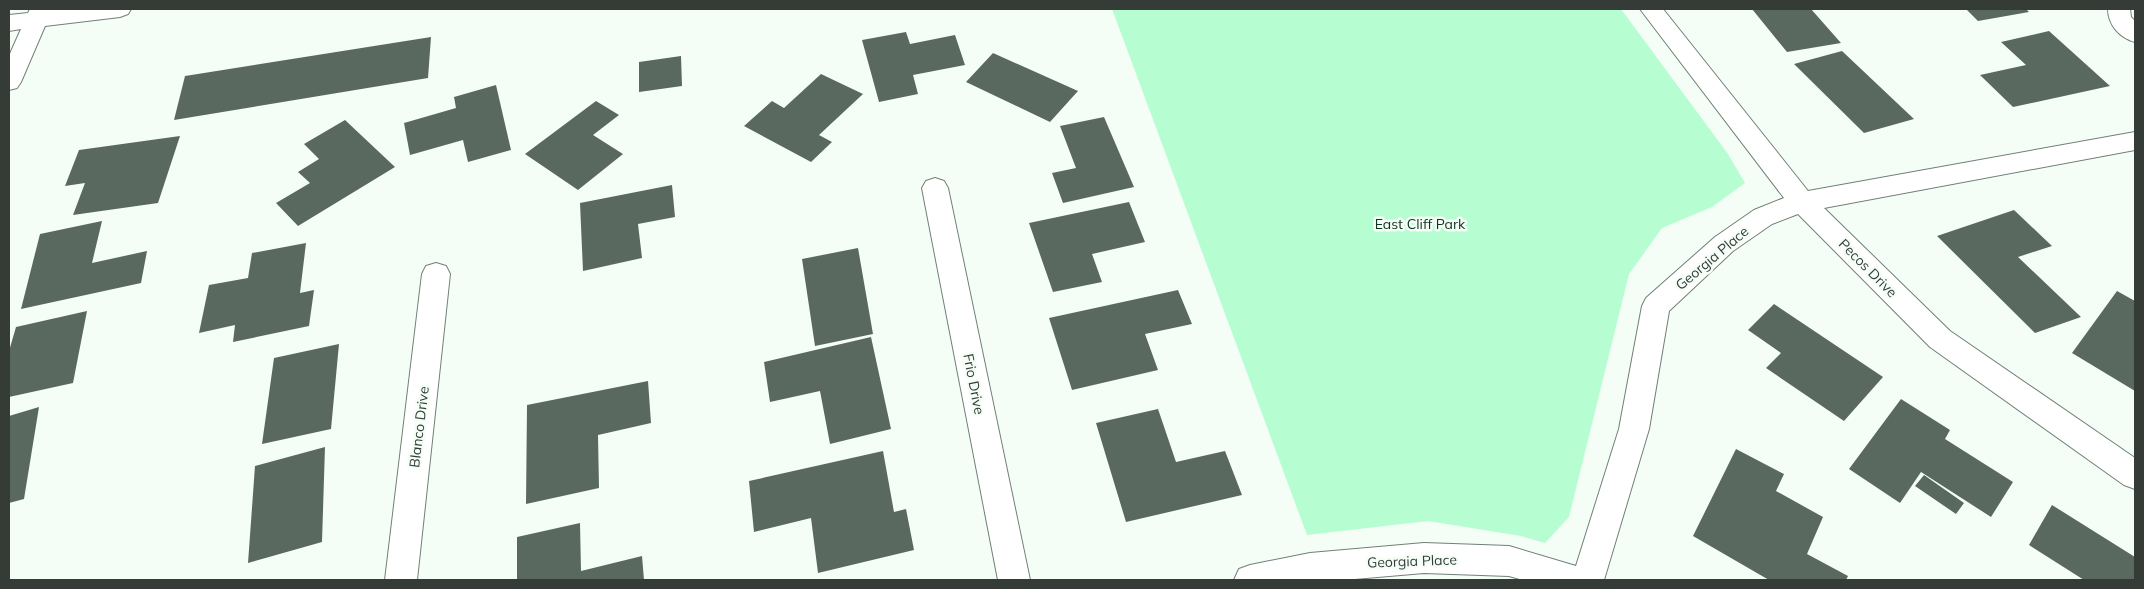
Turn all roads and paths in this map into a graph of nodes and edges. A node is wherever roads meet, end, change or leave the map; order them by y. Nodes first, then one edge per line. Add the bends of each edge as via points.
1 (120, 9) edge
2 (1651, 9) edge
3 (2118, 9) edge
4 (38, 14) edge
5 (9, 23) edge
6 (2135, 34) edge
7 (9, 82) edge
8 (2135, 141) edge
9 (934, 188) dead end
10 (1802, 202) junction
11 (436, 274) dead end
12 (2135, 474) edge
13 (401, 580) edge
14 (1014, 580) edge
15 (1250, 580) edge
16 (1572, 580) edge
17 (1588, 580) edge

1 - 4 street
2 - 10 street, Pecos Drive
3 - 6 street via 2120,20
4 - 5 street
4 - 7 street
8 - 10 street, Georgia Place
9 - 14 street, Frio Drive
10 - 12 street, Pecos Drive via 1940,339
10 - 17 street, Georgia Place via 1763,217 1732,239 1656,306 1634,429
11 - 13 street, Blanco Drive
15 - 16 street, Georgia Place via 1310,568 1424,558 1509,561

